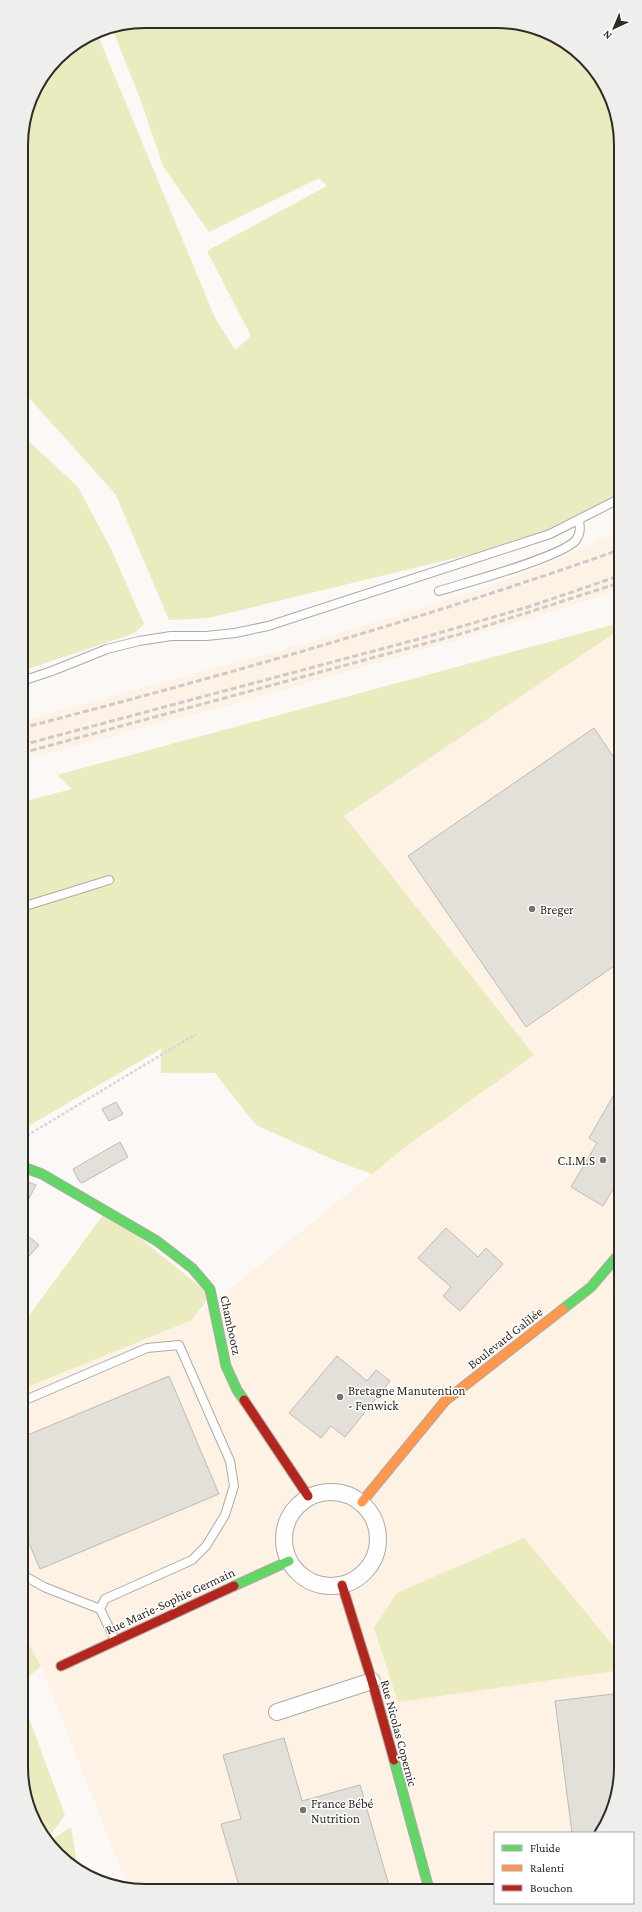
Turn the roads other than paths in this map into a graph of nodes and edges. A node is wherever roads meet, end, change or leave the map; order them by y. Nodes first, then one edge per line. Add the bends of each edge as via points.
1 (614, 502) edge
2 (579, 520) junction
3 (439, 591) dead end
4 (28, 679) edge
5 (109, 880) dead end
6 (28, 905) edge
7 (28, 1169) edge
8 (614, 1260) edge
9 (28, 1400) edge
10 (308, 1496) junction
11 (362, 1502) junction
12 (289, 1561) junction
13 (28, 1578) edge
14 (342, 1585) junction
15 (100, 1609) junction
16 (115, 1641) junction
17 (62, 1666) dead end
18 (372, 1681) junction
19 (277, 1712) dead end
20 (427, 1884) edge

1 - 2 lane
2 - 3 lane via 580,533 575,541 565,548 537,560
2 - 4 lane via 550,534 268,626 235,633 171,636 139,641 108,649
5 - 6 lane
7 - 10 street, Chambootz via 42,1174 157,1242 192,1268 210,1289 226,1366 237,1390
8 - 11 street, Boulevard Galilée via 591,1287 445,1401
9 - 15 lane via 147,1348 179,1345 230,1461 234,1486 225,1515 206,1546 192,1560 105,1599
10 - 11 street via 326,1491 339,1492
10 - 12 street via 296,1505 288,1518 284,1532 284,1547
11 - 14 street via 372,1513 378,1527 379,1542 368,1570
12 - 14 street via 298,1573 312,1582 327,1586
12 - 16 street, Rue Marie-Sophie Germain
13 - 15 lane via 44,1587
14 - 18 street, Rue Nicolas Copernic
15 - 16 lane
16 - 17 street, Rue Marie-Sophie Germain
18 - 19 street
18 - 20 street, Rue Nicolas Copernic

